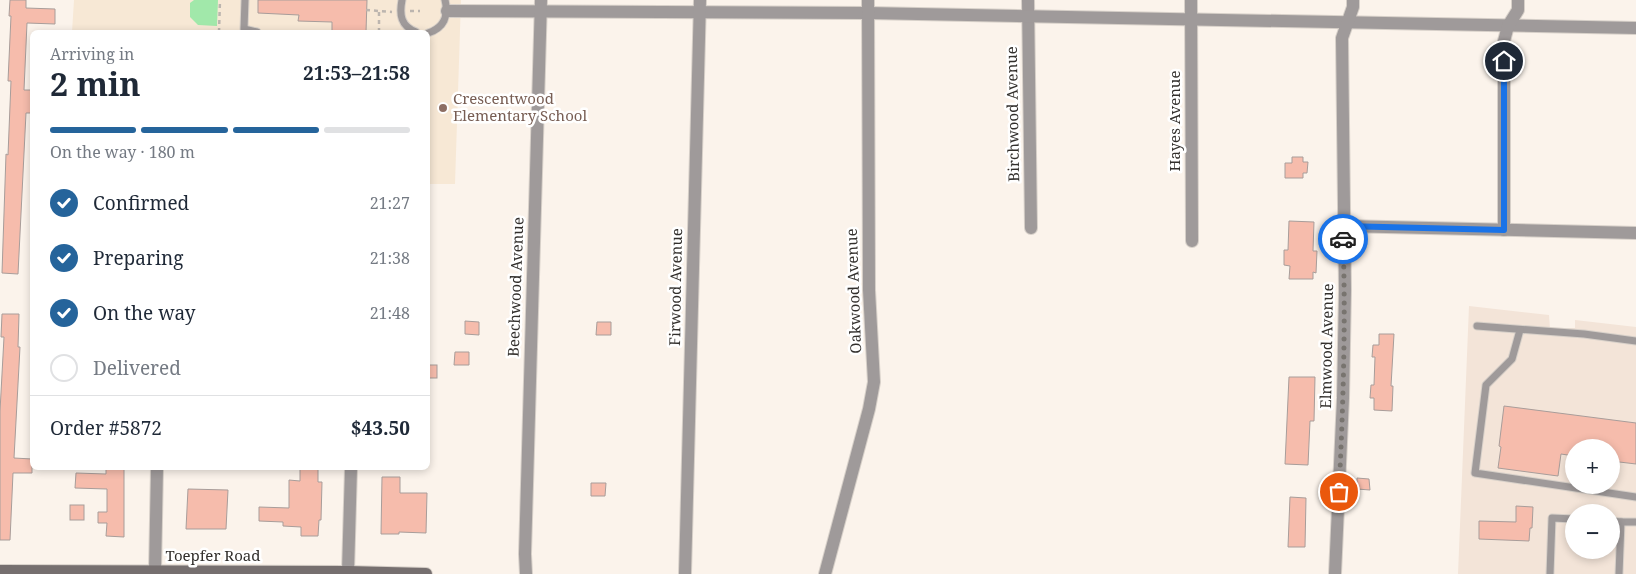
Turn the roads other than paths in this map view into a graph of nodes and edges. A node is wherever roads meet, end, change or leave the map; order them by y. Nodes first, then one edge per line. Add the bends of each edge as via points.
1 (245, 0) edge
2 (402, 0) edge
3 (1028, 0) edge
4 (1191, 0) edge
5 (1353, 0) edge
6 (1518, 0) edge
7 (446, 5) edge
8 (541, 5) edge
9 (700, 6) edge
10 (868, 6) edge
11 (1028, 17) junction
12 (1191, 18) junction
13 (1346, 22) junction
14 (1508, 26) junction
15 (1636, 28) edge
16 (248, 30) edge
17 (411, 30) edge
18 (430, 33) edge
19 (1343, 226) junction
20 (1031, 228) dead end
21 (1504, 230) junction
22 (1636, 233) edge
23 (1192, 241) dead end
24 (1477, 326) dead end
25 (1520, 330) junction
26 (1636, 341) edge
27 (157, 470) edge
28 (351, 470) edge
29 (1636, 497) edge
30 (1565, 519) edge
31 (1621, 522) joint
32 (1636, 522) edge
33 (0, 571) edge
34 (57, 572) edge
35 (155, 572) junction
36 (348, 572) junction
37 (208, 573) edge
38 (361, 573) edge
39 (426, 574) edge
40 (526, 574) edge
41 (685, 574) edge
42 (825, 574) edge
43 (1335, 574) edge
44 (1550, 574) edge
45 (1619, 574) edge

1 - 16 lane via 244,29
2 - 17 lane via 402,21
3 - 11 street, Birchwood Avenue
4 - 12 street, Hayes Avenue
5 - 13 street, Elmwood Avenue
6 - 14 street via 1518,10
7 - 8 street
7 - 18 lane via 445,21
8 - 9 street
8 - 40 street, Beechwood Avenue
9 - 10 street
9 - 41 street, Firwood Avenue
10 - 11 street
10 - 42 street, Oakwood Avenue via 868,290 874,382
11 - 12 street
11 - 20 street, Birchwood Avenue
12 - 13 street
12 - 23 street, Hayes Avenue
13 - 14 street
13 - 19 street, Elmwood Avenue via 1342,38
14 - 15 street
14 - 21 street via 1504,41
19 - 21 street
19 - 43 street, Elmwood Avenue via 1343,398
21 - 22 street
24 - 25 lane
25 - 26 lane
25 - 29 lane via 1512,359 1486,384 1475,473
27 - 35 street
28 - 36 street
30 - 44 lane via 1552,518
31 - 32 lane
31 - 45 lane
33 - 34 street, Toepfer Road
34 - 35 street, Toepfer Road
35 - 37 street, Toepfer Road
36 - 37 street, Toepfer Road
36 - 38 street, Toepfer Road
38 - 39 street, Toepfer Road

